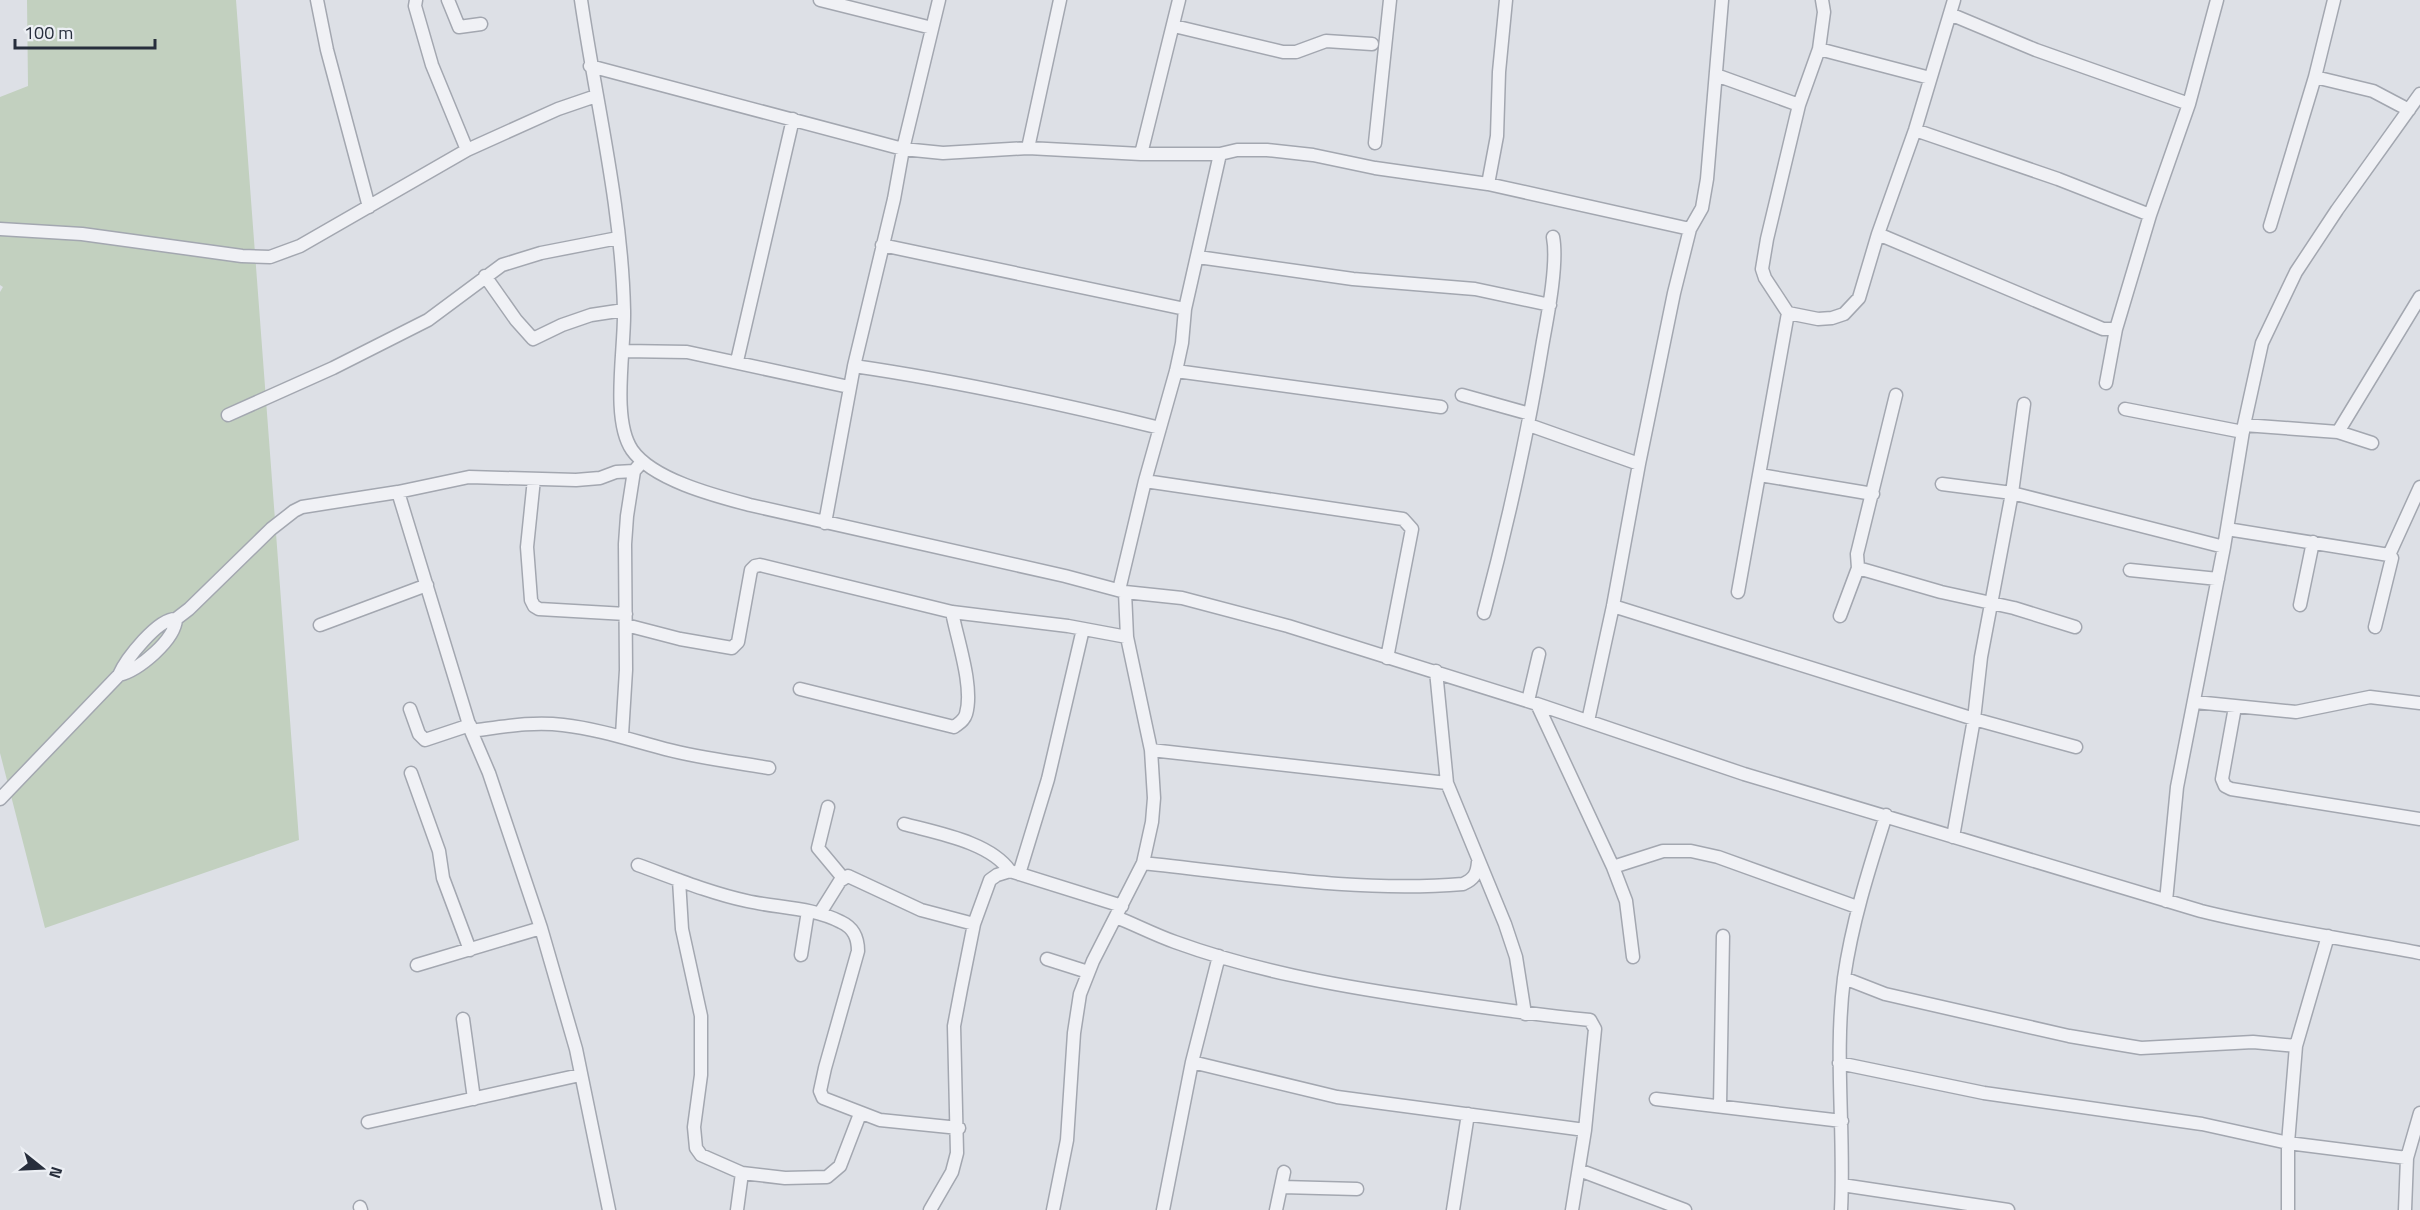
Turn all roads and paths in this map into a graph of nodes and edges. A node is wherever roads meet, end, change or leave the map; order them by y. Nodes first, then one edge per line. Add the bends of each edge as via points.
1 (317, 0) edge
2 (416, 0) edge
3 (448, 0) edge
4 (581, 0) edge
5 (820, 0) edge
6 (939, 0) edge
7 (1060, 0) edge
8 (1179, 0) edge
9 (1390, 0) edge
10 (1506, 0) edge
11 (1722, 0) edge
12 (1822, 0) edge
13 (1954, 0) edge
14 (2217, 0) edge
15 (2334, 0) edge
16 (1950, 15) junction
17 (481, 24) dead end
18 (1174, 26) junction
19 (932, 28) junction
20 (1372, 44) dead end
21 (1819, 49) junction
22 (590, 66) junction
23 (1716, 75) junction
24 (2315, 77) junction
25 (1930, 78) junction
26 (2420, 94) edge
27 (596, 96) junction
28 (2189, 104) junction
29 (1799, 105) junction
30 (2409, 110) junction
31 (792, 119) junction
32 (1916, 130) junction
33 (1375, 143) dead end
34 (1028, 148) junction
35 (903, 149) junction
36 (467, 150) junction
37 (1141, 154) junction
38 (1220, 154) junction
39 (1488, 184) junction
40 (369, 207) junction
41 (2150, 215) junction
42 (2270, 226) dead end
43 (0, 229) edge
44 (1690, 229) junction
45 (1878, 234) junction
46 (1554, 237) dead end
47 (618, 238) junction
48 (882, 245) junction
49 (1198, 257) junction
50 (485, 276) junction
51 (2420, 297) edge
52 (1550, 305) junction
53 (1185, 309) junction
54 (624, 310) junction
55 (1788, 313) junction
56 (2116, 329) junction
57 (624, 351) junction
58 (737, 361) junction
59 (854, 366) junction
60 (1176, 371) junction
61 (2106, 383) dead end
62 (849, 387) junction
63 (1462, 395) dead end
64 (1896, 395) dead end
65 (2024, 404) dead end
66 (1441, 407) dead end
67 (2125, 409) dead end
68 (228, 415) dead end
69 (1530, 419) junction
70 (1160, 428) junction
71 (2243, 429) junction
72 (2338, 432) junction
73 (2372, 443) dead end
74 (1639, 464) junction
75 (638, 467) junction
76 (1760, 475) junction
77 (534, 479) junction
78 (1145, 481) junction
79 (1942, 484) dead end
80 (2420, 487) edge
81 (398, 492) junction
82 (1873, 494) junction
83 (2012, 494) junction
84 (825, 523) junction
85 (2227, 529) junction
86 (2313, 542) junction
87 (2224, 547) junction
88 (2389, 555) junction
89 (1858, 568) junction
90 (2130, 570) dead end
91 (2218, 579) junction
92 (427, 585) junction
93 (1122, 591) junction
94 (1737, 592) dead end
95 (1993, 603) junction
96 (2300, 605) dead end
97 (1613, 606) junction
98 (952, 612) junction
99 (1484, 613) dead end
100 (1840, 616) dead end
101 (626, 619) junction
102 (320, 625) dead end
103 (2075, 627) dead end
104 (2375, 627) dead end
105 (1083, 629) junction
106 (1127, 637) junction
107 (1539, 654) dead end
108 (1387, 658) junction
109 (1436, 671) junction
110 (800, 689) dead end
111 (1533, 702) junction
112 (2195, 702) junction
113 (2420, 704) edge
114 (2235, 707) junction
115 (410, 709) dead end
116 (1974, 719) junction
117 (1588, 720) junction
118 (471, 728) junction
119 (622, 735) junction
120 (2076, 747) dead end
121 (1150, 750) junction
122 (769, 768) dead end
123 (411, 773) dead end
124 (1447, 783) junction
125 (0, 800) edge
126 (828, 807) dead end
127 (1886, 815) junction
128 (2420, 819) edge
129 (904, 824) dead end
130 (1953, 837) junction
131 (1478, 862) junction
132 (1143, 863) junction
133 (638, 865) dead end
134 (1613, 867) junction
135 (1014, 872) junction
136 (843, 878) junction
137 (678, 880) junction
138 (2166, 901) junction
139 (1857, 907) junction
140 (1119, 911) junction
141 (814, 912) junction
142 (974, 924) junction
143 (541, 928) junction
144 (1723, 936) dead end
145 (2328, 936) junction
146 (470, 950) junction
147 (2420, 953) edge
148 (801, 955) dead end
149 (1219, 956) junction
150 (1633, 957) dead end
151 (1047, 959) dead end
152 (417, 965) dead end
153 (1088, 972) junction
154 (1844, 978) junction
155 (1525, 1014) junction
156 (463, 1019) dead end
157 (2296, 1046) junction
158 (1192, 1062) junction
159 (1839, 1063) junction
160 (580, 1076) junction
161 (474, 1099) junction
162 (1656, 1099) dead end
163 (1720, 1106) junction
164 (2420, 1113) edge
165 (860, 1114) junction
166 (1468, 1114) junction
167 (1842, 1121) junction
168 (368, 1122) dead end
169 (958, 1128) junction
170 (1585, 1130) junction
171 (2288, 1143) junction
172 (2407, 1158) junction
173 (1579, 1170) junction
174 (1284, 1172) dead end
175 (742, 1173) junction
176 (1842, 1185) junction
177 (1282, 1187) junction
178 (1358, 1189) dead end
179 (609, 1210) edge
180 (737, 1210) edge
181 (930, 1210) edge
182 (1053, 1210) edge
183 (1162, 1210) edge
184 (1276, 1210) edge
185 (1453, 1210) edge
186 (1572, 1210) edge
187 (1685, 1210) edge
188 (1841, 1210) edge
189 (2008, 1210) edge
190 (2288, 1210) edge
191 (2405, 1210) edge

1 - 40 street
2 - 36 street via 432,65
3 - 17 street via 459,27
4 - 22 street
5 - 19 street
6 - 19 street
7 - 34 street
8 - 18 street
9 - 33 street
10 - 39 street via 1496,147
11 - 23 street
12 - 21 street
13 - 16 street
14 - 28 street
15 - 24 street
16 - 25 street
16 - 28 street
18 - 20 street via 1283,52 1296,52 1326,41
18 - 37 street
19 - 35 street
21 - 25 street
21 - 29 street
22 - 27 street
22 - 31 street
23 - 29 street
23 - 44 street via 1704,199
24 - 30 street via 2373,91
24 - 42 street
25 - 32 street
26 - 30 street
27 - 36 street
27 - 47 street
28 - 41 street
29 - 55 street via 1762,269
30 - 71 street via 2296,273 2262,343
31 - 35 street
31 - 58 street
32 - 41 street
32 - 45 street
34 - 35 street via 943,153
34 - 37 street
35 - 48 street
36 - 40 street
37 - 38 street
38 - 39 street via 1267,150 1313,155
38 - 49 street
39 - 44 street
40 - 43 street via 300,246 270,256 242,256 82,234
41 - 56 street
44 - 74 street
45 - 55 street via 1859,298 1844,314 1818,319
45 - 56 street via 2103,329
46 - 52 street
47 - 50 street via 541,253 502,265
47 - 54 street
48 - 53 street
48 - 59 street
49 - 52 street via 1353,279 1474,289
49 - 53 street
50 - 54 street via 533,339 591,315
50 - 68 street via 428,320
51 - 72 street
52 - 69 street
53 - 60 street
54 - 57 street
55 - 76 street
56 - 61 street
57 - 58 street via 687,352
57 - 75 street via 620,412
58 - 62 street
59 - 62 street
59 - 70 street via 1030,396
60 - 66 street
60 - 70 street
62 - 84 street
63 - 69 street
64 - 82 street
65 - 83 street
67 - 71 street
69 - 74 street
69 - 99 street
70 - 78 street
71 - 72 street
71 - 85 street
72 - 73 street
74 - 97 street
75 - 77 street via 600,478
75 - 84 street via 702,493
75 - 101 street via 627,516
76 - 82 street
76 - 94 street
77 - 81 street via 469,477
77 - 101 street via 527,548 534,606
78 - 93 street
78 - 108 street via 1403,519 1412,530
79 - 83 street
80 - 88 street
81 - 92 street
81 - 125 street via 294,511 189,609 176,619 165,620 130,656 119,675
82 - 89 street via 1857,554
83 - 87 street
83 - 95 street
84 - 93 street
85 - 86 street
85 - 87 street
86 - 88 street
86 - 96 street
87 - 91 street
88 - 104 street via 2392,558 2388,580
89 - 95 street
89 - 100 street
90 - 91 street
91 - 112 street
92 - 102 street
92 - 118 street
93 - 106 street
93 - 108 street via 1182,598
95 - 103 street
95 - 116 street via 1981,657
97 - 116 street
97 - 117 street
98 - 101 street via 760,565 751,570 735,647 680,639
98 - 105 street
98 - 110 street via 968,698 966,715 954,727
101 - 119 street
105 - 106 street
105 - 135 street via 1048,779
106 - 121 street
107 - 111 street
108 - 109 street
109 - 111 street
109 - 124 street
111 - 117 street
111 - 134 street
112 - 114 street
112 - 138 street via 2178,787
113 - 114 street via 2370,697 2296,712
114 - 128 street via 2222,779 2225,786
115 - 118 street via 425,740
116 - 120 street
116 - 130 street
117 - 127 street via 1744,774
118 - 119 street via 538,723
118 - 143 street
119 - 122 street via 673,751
121 - 124 street
121 - 132 street via 1153,810
123 - 146 street
124 - 131 street
126 - 136 street via 818,848
127 - 130 street
127 - 139 street
129 - 135 street via 984,850
130 - 138 street
131 - 132 street via 1478,872 1463,884 1385,887
131 - 155 street via 1516,957
132 - 140 street
133 - 137 street
134 - 139 street via 1663,851 1691,851
134 - 150 street via 1626,901
135 - 140 street
135 - 142 street via 997,874 990,880
136 - 141 street
136 - 142 street via 852,877 921,910
137 - 141 street via 747,901
137 - 175 street via 682,929 701,1016 694,1141 701,1155
138 - 145 street via 2262,926
139 - 154 street
140 - 149 street via 1174,942
140 - 153 street
141 - 148 street
141 - 165 street via 843,923 858,940 820,1091 823,1098
142 - 169 street via 954,1026
143 - 146 street
143 - 160 street via 576,1049
144 - 163 street
145 - 147 street
145 - 157 street
146 - 152 street
149 - 155 street via 1338,986
149 - 158 street
151 - 153 street
153 - 182 street via 1076,1012 1067,1140
154 - 157 street via 1885,994 2069,1036 2141,1048 2253,1042
154 - 159 street
155 - 170 street via 1590,1020 1594,1024
156 - 161 street
157 - 171 street
158 - 166 street via 1337,1097
158 - 183 street
159 - 167 street
159 - 171 street via 1984,1093 2202,1124
160 - 161 street
160 - 179 street
161 - 168 street
162 - 163 street
163 - 167 street
164 - 172 street
165 - 169 street via 898,1124
165 - 175 street via 840,1166 827,1177
166 - 170 street
166 - 185 street
167 - 176 street
169 - 181 street via 952,1172
170 - 173 street
171 - 172 street
171 - 190 street
172 - 191 street
173 - 186 street
173 - 187 street
174 - 177 street
175 - 180 street
176 - 188 street
176 - 189 street
177 - 178 street
177 - 184 street

